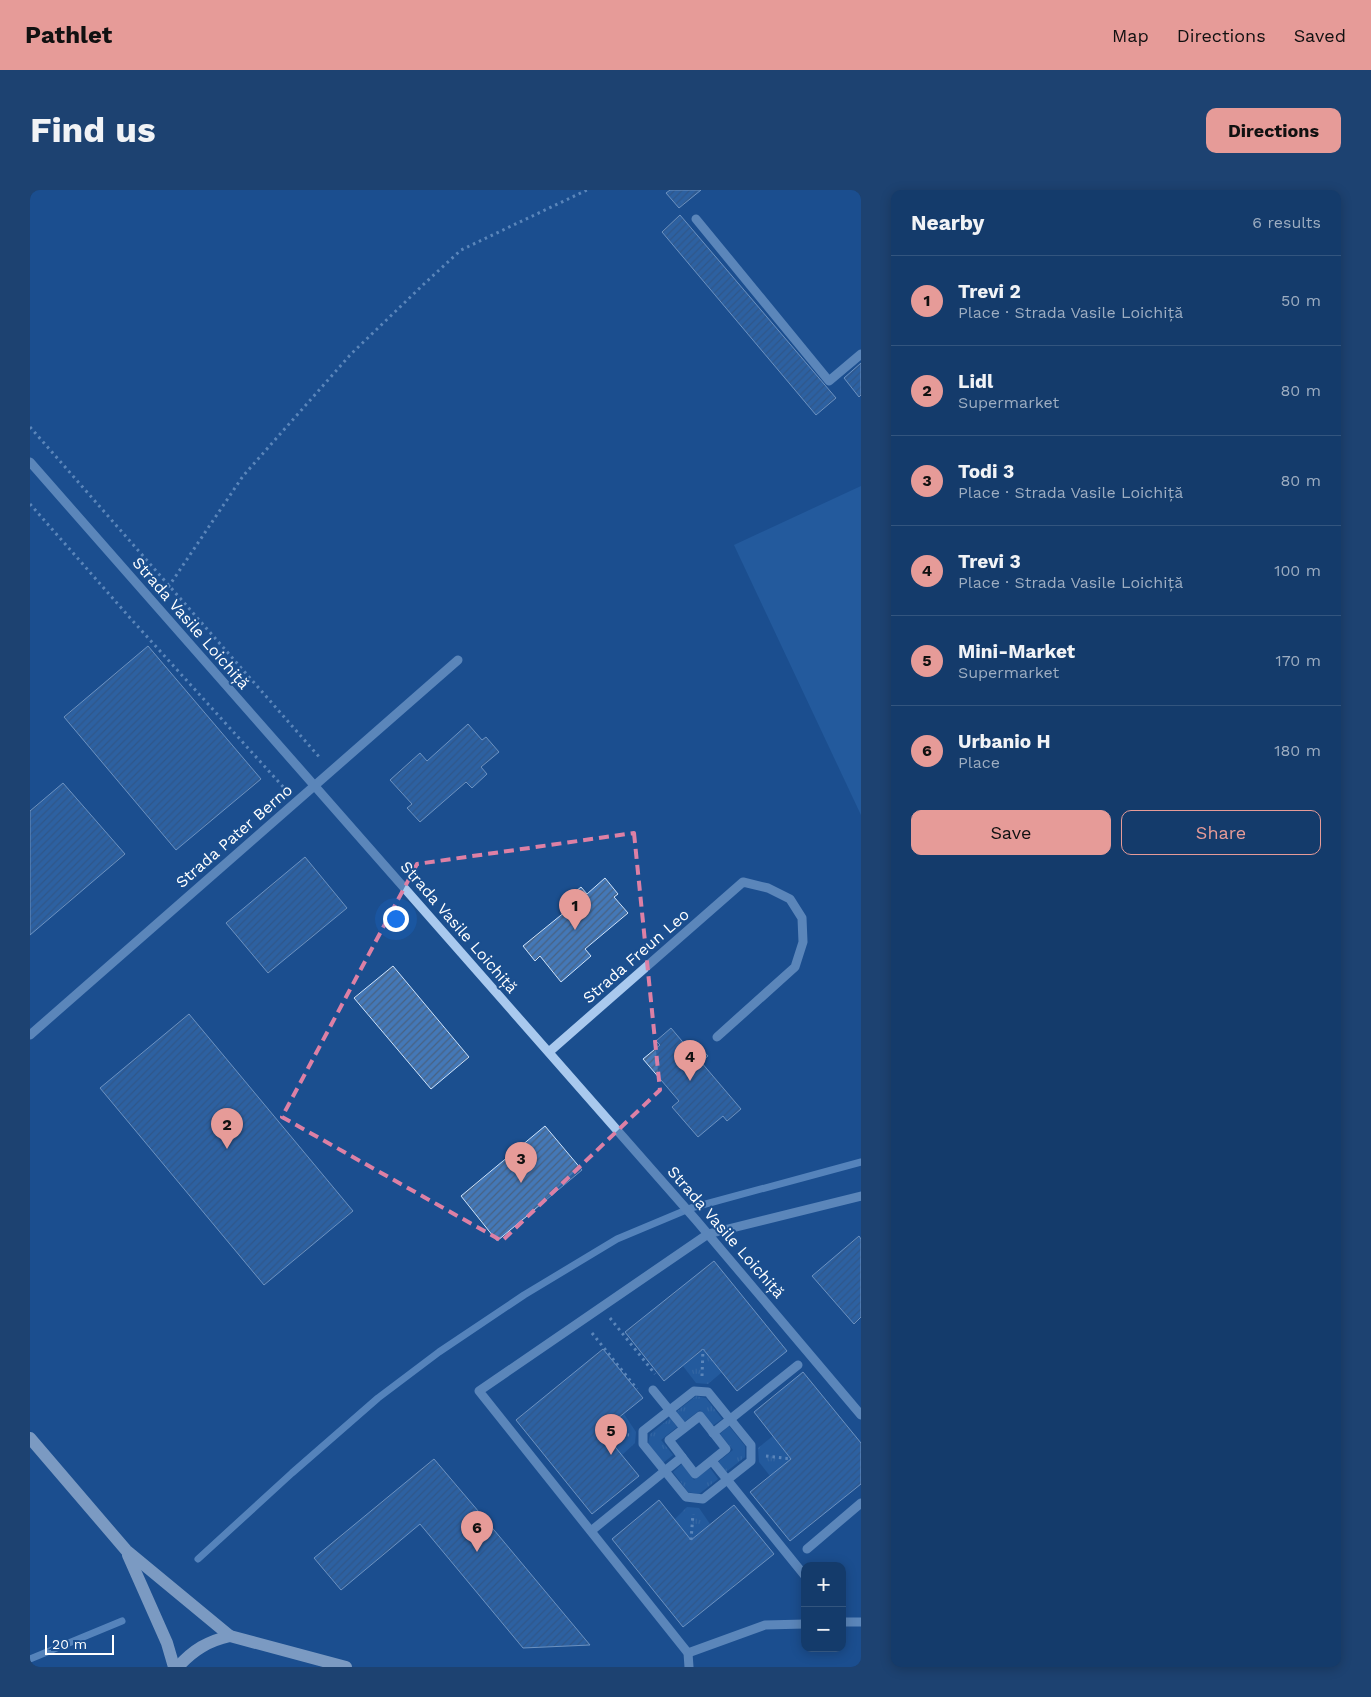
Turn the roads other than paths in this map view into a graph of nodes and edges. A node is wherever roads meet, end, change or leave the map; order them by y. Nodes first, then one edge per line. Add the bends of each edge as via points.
1 (696, 219) dead end
2 (861, 354) edge
3 (30, 462) edge
4 (458, 660) dead end
5 (315, 786) junction
6 (30, 1035) edge
7 (717, 1037) dead end
8 (549, 1052) junction
9 (861, 1196) edge
10 (708, 1234) junction
11 (798, 1365) dead end
12 (653, 1390) road end
13 (670, 1410) junction
14 (861, 1415) edge
15 (730, 1419) junction
16 (684, 1428) junction
17 (713, 1433) junction
18 (30, 1438) edge
19 (682, 1457) junction
20 (712, 1461) junction
21 (665, 1472) junction
22 (727, 1480) junction
23 (861, 1503) edge
24 (591, 1531) junction
25 (807, 1549) dead end
26 (126, 1550) junction
27 (801, 1571) edge
28 (846, 1622) edge
29 (861, 1622) edge
30 (801, 1624) edge
31 (230, 1636) junction
32 (688, 1653) junction
33 (174, 1667) edge
34 (178, 1667) edge
35 (346, 1667) edge
36 (689, 1667) edge

1 - 2 street via 829,381
3 - 5 street, Strada Vasile Loichiță
4 - 5 street, Strada Pater Berno
5 - 6 street, Strada Pater Berno
5 - 8 street, Strada Vasile Loichiță
7 - 8 street, Strada Freun Leo via 795,967 804,942 802,918 790,899 768,888 743,882
8 - 10 street, Strada Vasile Loichiță
9 - 10 street
10 - 14 street, Strada Vasile Loichiță
10 - 24 street via 479,1390
11 - 15 street
12 - 13 street
13 - 15 street via 694,1391 708,1392
13 - 16 street
13 - 21 street via 644,1432 643,1438 643,1444
15 - 17 street
15 - 22 street via 751,1445 751,1454 750,1461
16 - 17 street via 700,1416
16 - 19 street via 669,1440
17 - 20 street via 726,1450
18 - 26 main road
19 - 20 street via 695,1474
19 - 21 street
20 - 22 street
21 - 22 street via 686,1497 703,1499
21 - 24 street
22 - 27 street
23 - 25 street
24 - 32 street
26 - 31 main road
26 - 33 main road via 167,1643
28 - 29 street
30 - 32 street via 765,1625
31 - 34 main road via 213,1640 190,1654
31 - 35 main road
32 - 36 street

